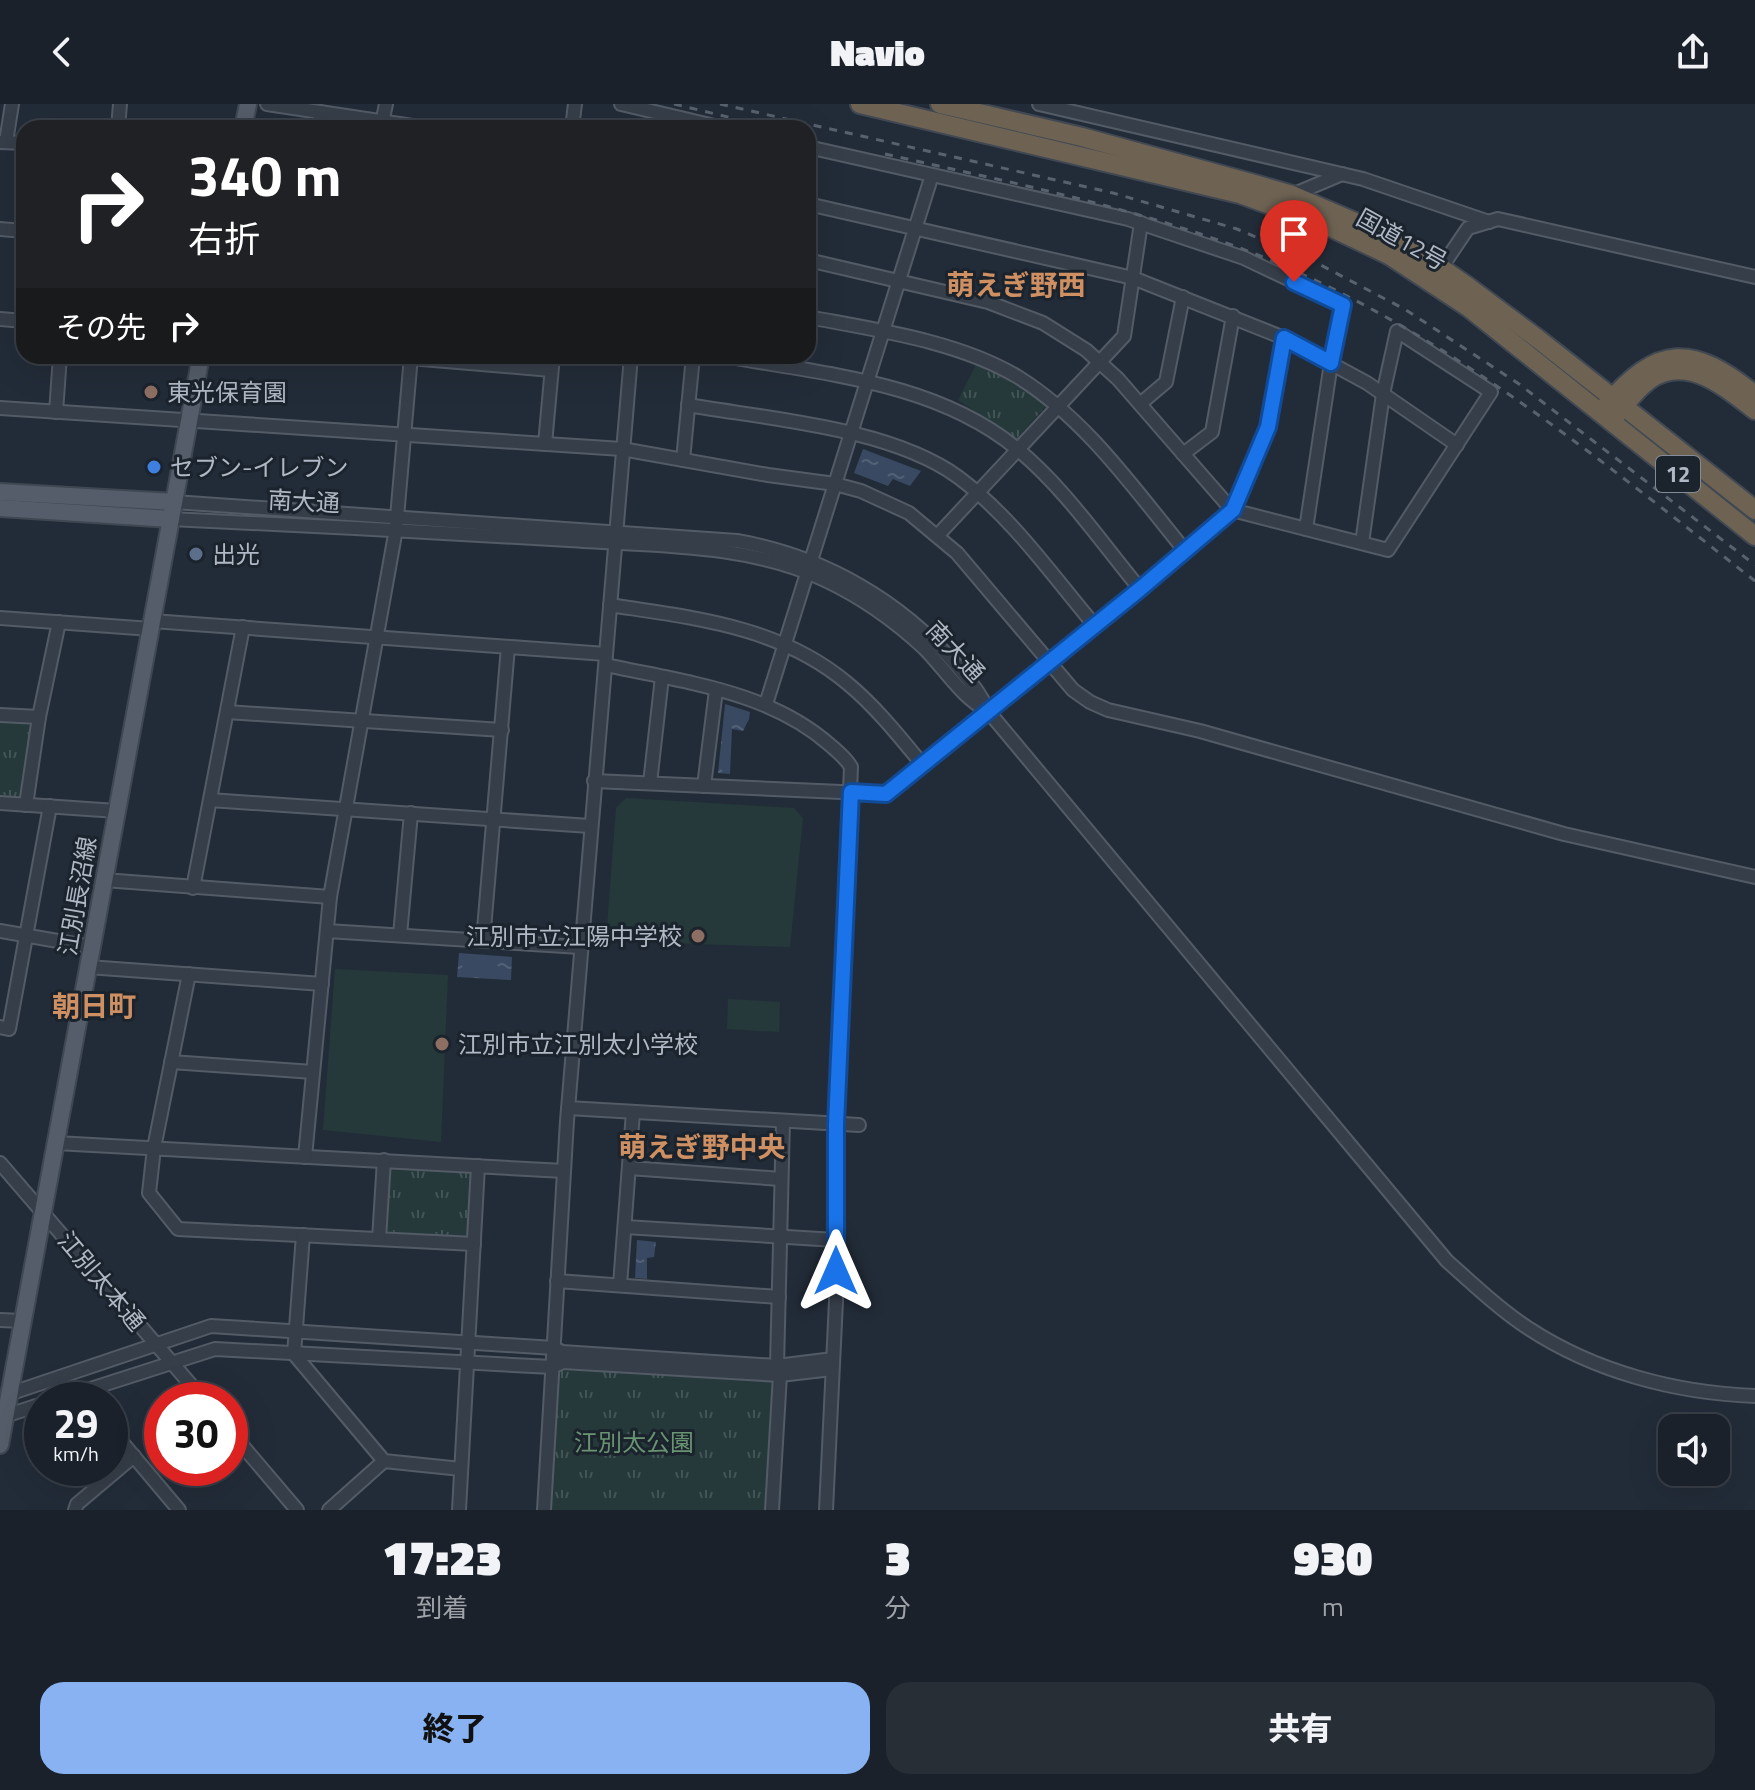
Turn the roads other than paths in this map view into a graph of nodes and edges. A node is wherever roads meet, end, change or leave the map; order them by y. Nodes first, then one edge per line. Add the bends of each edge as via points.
1 (12, 104) edge
2 (267, 104) edge
3 (621, 104) edge
4 (860, 104) edge
5 (940, 104) edge
6 (1039, 104) edge
7 (325, 110) edge
8 (654, 113) junction
9 (363, 120) edge
10 (654, 120) edge
11 (686, 120) edge
12 (3, 142) edge
13 (816, 149) edge
14 (1342, 174) junction
15 (932, 175) junction
16 (1292, 195) junction
17 (816, 206) edge
18 (1489, 222) junction
19 (1141, 223) junction
20 (915, 229) junction
21 (816, 262) edge
22 (1441, 268) junction
23 (1755, 277) edge
24 (1133, 278) junction
25 (900, 279) junction
26 (1183, 297) junction
27 (1233, 316) junction
28 (816, 318) edge
29 (883, 331) junction
30 (1284, 338) junction
31 (1099, 361) junction
32 (1331, 363) junction
33 (59, 364) edge
34 (200, 364) edge
35 (409, 364) edge
36 (486, 364) edge
37 (552, 364) edge
38 (630, 364) edge
39 (692, 364) edge
40 (768, 364) edge
41 (551, 370) junction
42 (867, 382) junction
43 (1383, 394) junction
44 (1755, 395) edge
45 (1140, 404) junction
46 (688, 405) junction
47 (1057, 406) junction
48 (0, 408) edge
49 (1611, 410) junction
50 (1755, 410) edge
51 (56, 412) junction
52 (189, 421) junction
53 (851, 433) junction
54 (403, 435) junction
55 (545, 444) junction
56 (1457, 445) junction
57 (622, 449) junction
58 (1017, 449) junction
59 (1183, 454) junction
60 (683, 460) junction
61 (835, 484) junction
62 (0, 492) edge
63 (977, 493) junction
64 (174, 502) junction
65 (0, 508) edge
66 (1233, 510) junction
67 (1755, 510) edge
68 (171, 519) junction
69 (397, 523) junction
70 (1306, 529) junction
71 (938, 535) junction
72 (1755, 536) edge
73 (615, 538) junction
74 (1362, 543) junction
75 (1186, 552) junction
76 (808, 566) junction
77 (1140, 589) junction
78 (610, 605) junction
79 (0, 618) edge
80 (59, 622) junction
81 (152, 625) junction
82 (1095, 626) junction
83 (243, 627) junction
84 (378, 637) junction
85 (785, 644) junction
86 (508, 647) junction
87 (606, 660) junction
88 (1049, 663) junction
89 (662, 677) junction
90 (716, 690) junction
91 (766, 704) junction
92 (988, 711) junction
93 (227, 712) junction
94 (0, 715) edge
95 (39, 717) junction
96 (363, 722) junction
97 (502, 730) junction
98 (922, 764) junction
99 (594, 781) junction
100 (650, 783) junction
101 (704, 786) junction
102 (851, 792) junction
103 (210, 800) junction
104 (1, 803) edge
105 (26, 805) junction
106 (50, 806) junction
107 (347, 809) junction
108 (117, 811) junction
109 (411, 813) junction
110 (0, 818) edge
111 (493, 819) junction
112 (590, 826) junction
113 (1755, 877) edge
114 (104, 880) junction
115 (193, 888) junction
116 (330, 897) junction
117 (0, 931) edge
118 (327, 931) junction
119 (26, 935) junction
120 (400, 935) junction
121 (483, 941) junction
122 (92, 947) junction
123 (580, 947) junction
124 (88, 967) junction
125 (189, 974) junction
126 (322, 984) junction
127 (0, 1027) edge
128 (171, 1062) junction
129 (313, 1072) junction
130 (568, 1108) junction
131 (633, 1112) junction
132 (783, 1121) junction
133 (836, 1124) junction
134 (859, 1125) dead end
135 (56, 1143) junction
136 (154, 1148) junction
137 (305, 1157) junction
138 (384, 1160) junction
139 (0, 1163) edge
140 (478, 1166) junction
141 (629, 1168) junction
142 (564, 1171) junction
143 (781, 1179) junction
144 (43, 1211) junction
145 (625, 1227) junction
146 (303, 1235) junction
147 (780, 1236) junction
148 (379, 1239) junction
149 (836, 1240) junction
150 (474, 1244) junction
151 (557, 1281) junction
152 (620, 1285) junction
153 (779, 1297) junction
154 (0, 1320) edge
155 (23, 1321) junction
156 (296, 1332) junction
157 (468, 1343) junction
158 (158, 1346) junction
159 (554, 1348) junction
160 (294, 1354) junction
161 (173, 1363) junction
162 (468, 1363) junction
163 (833, 1364) junction
164 (552, 1367) junction
165 (779, 1370) junction
166 (121, 1382) edge
167 (189, 1382) edge
168 (1755, 1396) edge
169 (24, 1411) edge
170 (3, 1420) edge
171 (128, 1449) edge
172 (248, 1452) edge
173 (134, 1456) junction
174 (384, 1461) junction
175 (461, 1469) junction
176 (75, 1510) edge
177 (179, 1510) edge
178 (297, 1510) edge
179 (329, 1510) edge
180 (459, 1510) edge
181 (544, 1510) edge
182 (772, 1510) edge
183 (826, 1510) edge

1 - 12 street
2 - 7 street
3 - 8 street
4 - 49 highway, 国道12号 / 12 via 1240,194 1328,226 1443,289
5 - 16 highway, 国道12号 / 12
6 - 14 street
7 - 9 street
8 - 10 street
8 - 11 street
13 - 15 street
14 - 16 street
14 - 18 street
15 - 19 street
15 - 20 street
16 - 22 highway, 国道12号 / 12 via 1369,228
17 - 20 street
18 - 22 street via 1468,228
18 - 23 street via 1498,219
19 - 24 street
19 - 32 street via 1244,258 1343,305
20 - 24 street
20 - 25 street
21 - 25 street
22 - 49 highway, 国道12号 / 12 via 1538,339
24 - 26 street
24 - 31 street via 1124,336
25 - 29 street
25 - 31 street via 1015,310 1058,331
26 - 27 street
26 - 45 street via 1166,382
27 - 30 street
27 - 59 street via 1212,432
28 - 29 street
29 - 42 street
29 - 47 street via 984,361 1016,376
30 - 32 street
30 - 66 street via 1268,427
31 - 45 street
31 - 47 street
32 - 43 street
32 - 70 street
33 - 51 street
34 - 52 main road, 江別長沼線
35 - 54 street
36 - 41 street
37 - 41 street
38 - 57 street
39 - 46 street
40 - 42 street
41 - 55 street
42 - 53 street
42 - 58 street via 961,412
43 - 56 street
43 - 56 street via 1397,331 1491,392
43 - 74 street
44 - 49 highway via 1716,367 1673,358 1642,369
45 - 59 street
46 - 53 street
46 - 60 street
47 - 58 street
47 - 75 street via 1085,431
48 - 51 street
49 - 50 highway via 1653,377 1676,370 1707,376
49 - 67 highway, 国道12号 / 12
49 - 72 highway, 国道12号 / 12
51 - 52 street
52 - 54 street
52 - 64 main road, 江別長沼線
53 - 61 street
53 - 63 street via 921,456
54 - 55 street
54 - 69 street
55 - 57 street
56 - 74 street via 1388,550
57 - 60 street
57 - 73 street
58 - 63 street
58 - 77 street
59 - 66 street
60 - 61 street
61 - 71 street via 892,504
61 - 76 street
62 - 64 main road, 南大通
63 - 71 street
63 - 82 street
64 - 68 main road, 江別長沼線
64 - 69 street, 南大通
65 - 68 main road, 南大通
66 - 70 street
66 - 75 street
68 - 69 street, 南大通
68 - 81 main road, 江別長沼線
69 - 73 street, 南大通
69 - 84 street
70 - 74 street
71 - 88 street
73 - 76 street, 南大通 via 737,541
73 - 78 street
75 - 77 street
76 - 85 street
76 - 92 street, 南大通 via 862,586 911,621 981,695
77 - 82 street
78 - 85 street via 717,622
78 - 87 street
79 - 80 street
80 - 81 street
80 - 95 street
81 - 83 street
81 - 108 main road, 江別長沼線
82 - 88 street
83 - 84 street
83 - 93 street
84 - 86 street
84 - 96 street
85 - 91 street
85 - 98 street via 853,688
86 - 87 street
86 - 97 street
87 - 89 street
87 - 99 street
88 - 92 street
88 - 113 street via 1081,697 1108,710 1564,834
89 - 90 street
89 - 100 street
90 - 91 street
90 - 101 street
91 - 102 street via 814,732 847,760
92 - 98 street
92 - 168 street, 南大通 via 1458,1270 1528,1328 1607,1368 1689,1390
93 - 96 street
93 - 103 street
94 - 95 street
95 - 105 street
96 - 97 street
96 - 107 street
97 - 111 street
98 - 102 street via 886,794
99 - 100 street
99 - 112 street
100 - 101 street
101 - 102 street
102 - 133 street
103 - 107 street
103 - 115 street
104 - 105 street
104 - 110 street
105 - 106 street
106 - 108 street
106 - 119 street
107 - 109 street
107 - 116 street
108 - 114 main road, 江別長沼線
109 - 111 street
109 - 120 street
111 - 112 street
111 - 121 street
112 - 123 street
114 - 115 street
114 - 122 main road, 江別長沼線
115 - 116 street
116 - 118 street
117 - 119 street
118 - 120 street
118 - 126 street
119 - 122 street
119 - 127 street via 9,1029
120 - 121 street
121 - 123 street
122 - 124 main road, 江別長沼線
123 - 130 street
124 - 125 street
124 - 135 main road, 江別長沼線
125 - 126 street
125 - 128 street
126 - 129 street
128 - 129 street
128 - 136 street
129 - 137 street
130 - 131 street
130 - 142 street
131 - 132 street
131 - 141 street
132 - 133 street
132 - 143 street
133 - 134 street
133 - 149 street
135 - 136 street
135 - 144 main road, 江別長沼線
136 - 137 street
136 - 146 street via 149,1193 178,1229
137 - 138 street
138 - 140 street
138 - 148 street
139 - 144 street, 江別太本通
140 - 142 street
140 - 150 street
141 - 143 street
141 - 145 street
142 - 151 street
143 - 147 street
144 - 155 main road, 江別長沼線
144 - 158 street, 江別太本通
145 - 147 street
145 - 152 street
146 - 148 street
146 - 156 street
147 - 149 street
147 - 153 street
148 - 150 street
149 - 163 street
150 - 157 street
151 - 152 street
151 - 159 street
152 - 153 street
153 - 165 street
154 - 155 street
155 - 170 main road, 江別長沼線
156 - 157 street
156 - 158 street via 211,1326
156 - 160 street
157 - 159 street
157 - 162 street
158 - 161 street, 江別太本通
158 - 170 street
159 - 164 street
159 - 165 street
160 - 161 street via 215,1349
160 - 162 street
160 - 174 street
161 - 166 street
161 - 167 street, 江別太本通
162 - 164 street
162 - 175 street
163 - 165 street
163 - 183 street
164 - 165 street via 563,1362
164 - 181 street
165 - 182 street
169 - 170 street
171 - 173 street
172 - 178 street
173 - 176 street
173 - 177 street
174 - 175 street
174 - 179 street
175 - 180 street

